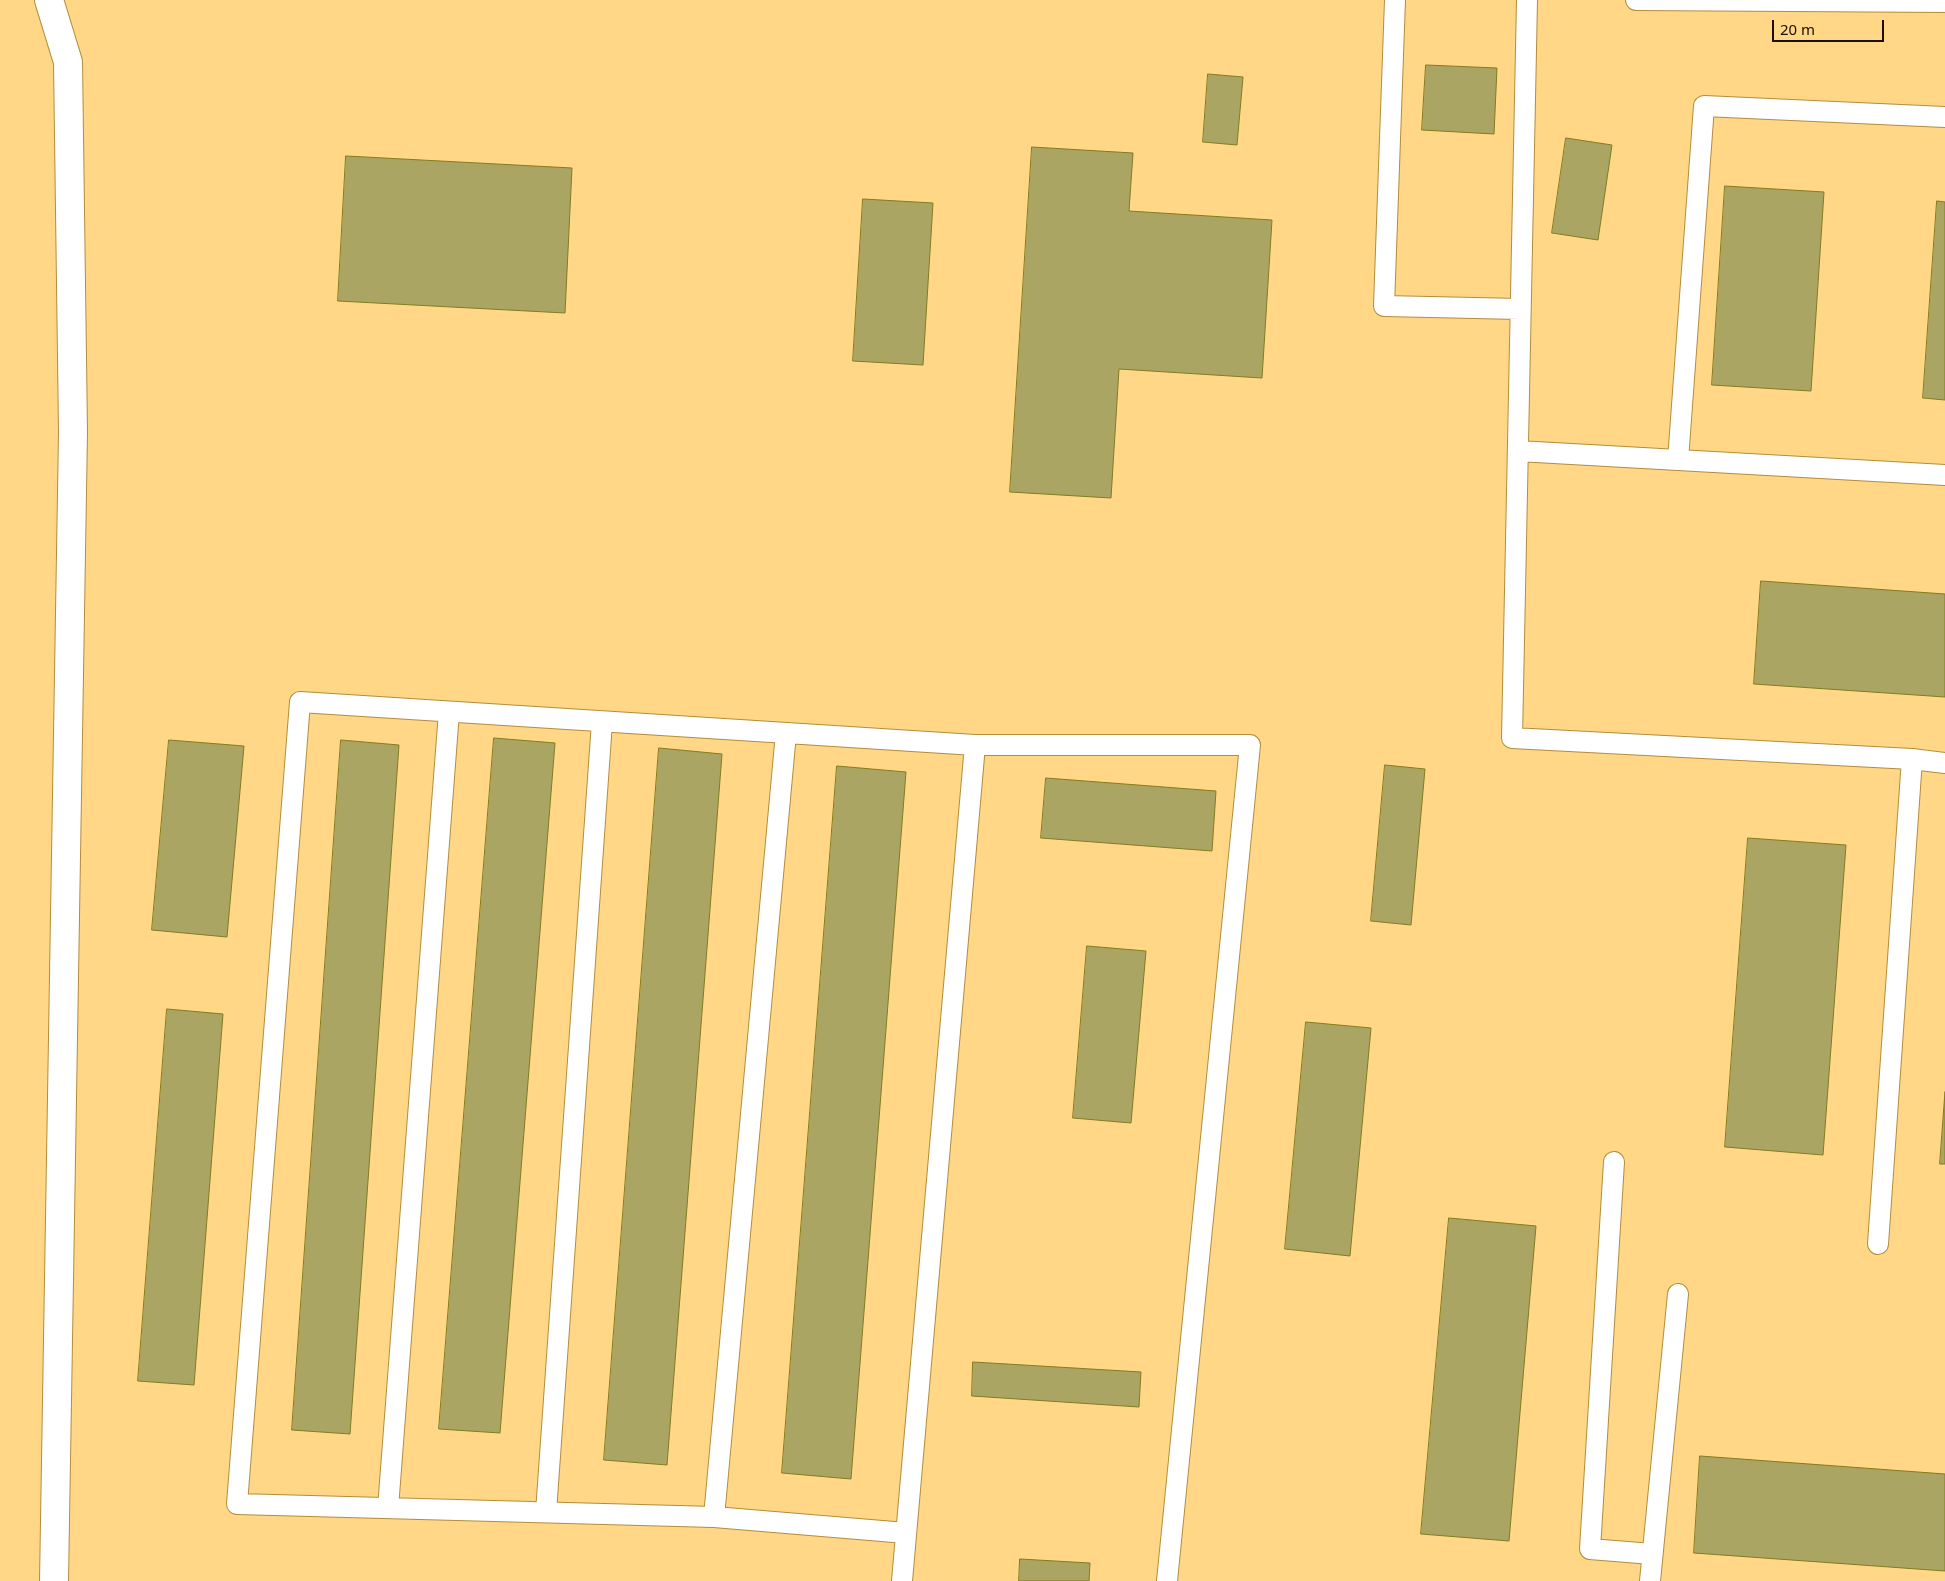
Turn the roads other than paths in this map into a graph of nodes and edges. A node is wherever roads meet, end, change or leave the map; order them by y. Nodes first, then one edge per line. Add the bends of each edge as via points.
1 (49, 0) edge
2 (1395, 0) edge
3 (1527, 0) edge
4 (1636, 0) edge
5 (1945, 2) edge
6 (1945, 117) edge
7 (1520, 308) junction
8 (1518, 451) junction
9 (1678, 460) junction
10 (1945, 475) edge
11 (449, 712) junction
12 (602, 722) junction
13 (786, 733) junction
14 (975, 744) junction
15 (1912, 759) junction
16 (1945, 763) edge
17 (1614, 1162) dead end
18 (1878, 1244) dead end
19 (1678, 1294) dead end
20 (388, 1508) junction
21 (546, 1512) junction
22 (714, 1517) junction
23 (906, 1533) junction
24 (1652, 1554) junction
25 (54, 1581) edge
26 (902, 1581) edge
27 (1167, 1581) edge
28 (1650, 1581) edge

1 - 25 street via 68,62 73,432
2 - 7 lane via 1384,306
3 - 7 lane
4 - 5 lane
6 - 9 lane via 1704,106
7 - 8 lane
8 - 9 lane
8 - 15 lane via 1512,738
9 - 10 lane
11 - 12 lane
11 - 20 lane
11 - 20 lane via 300,702 237,1504
12 - 13 lane
12 - 21 lane
13 - 14 lane
13 - 22 lane
14 - 23 lane
14 - 27 lane via 1250,745
15 - 16 lane
15 - 18 lane
17 - 24 lane via 1590,1549
19 - 24 lane
20 - 21 lane
21 - 22 lane
22 - 23 lane
23 - 26 lane
24 - 28 lane

